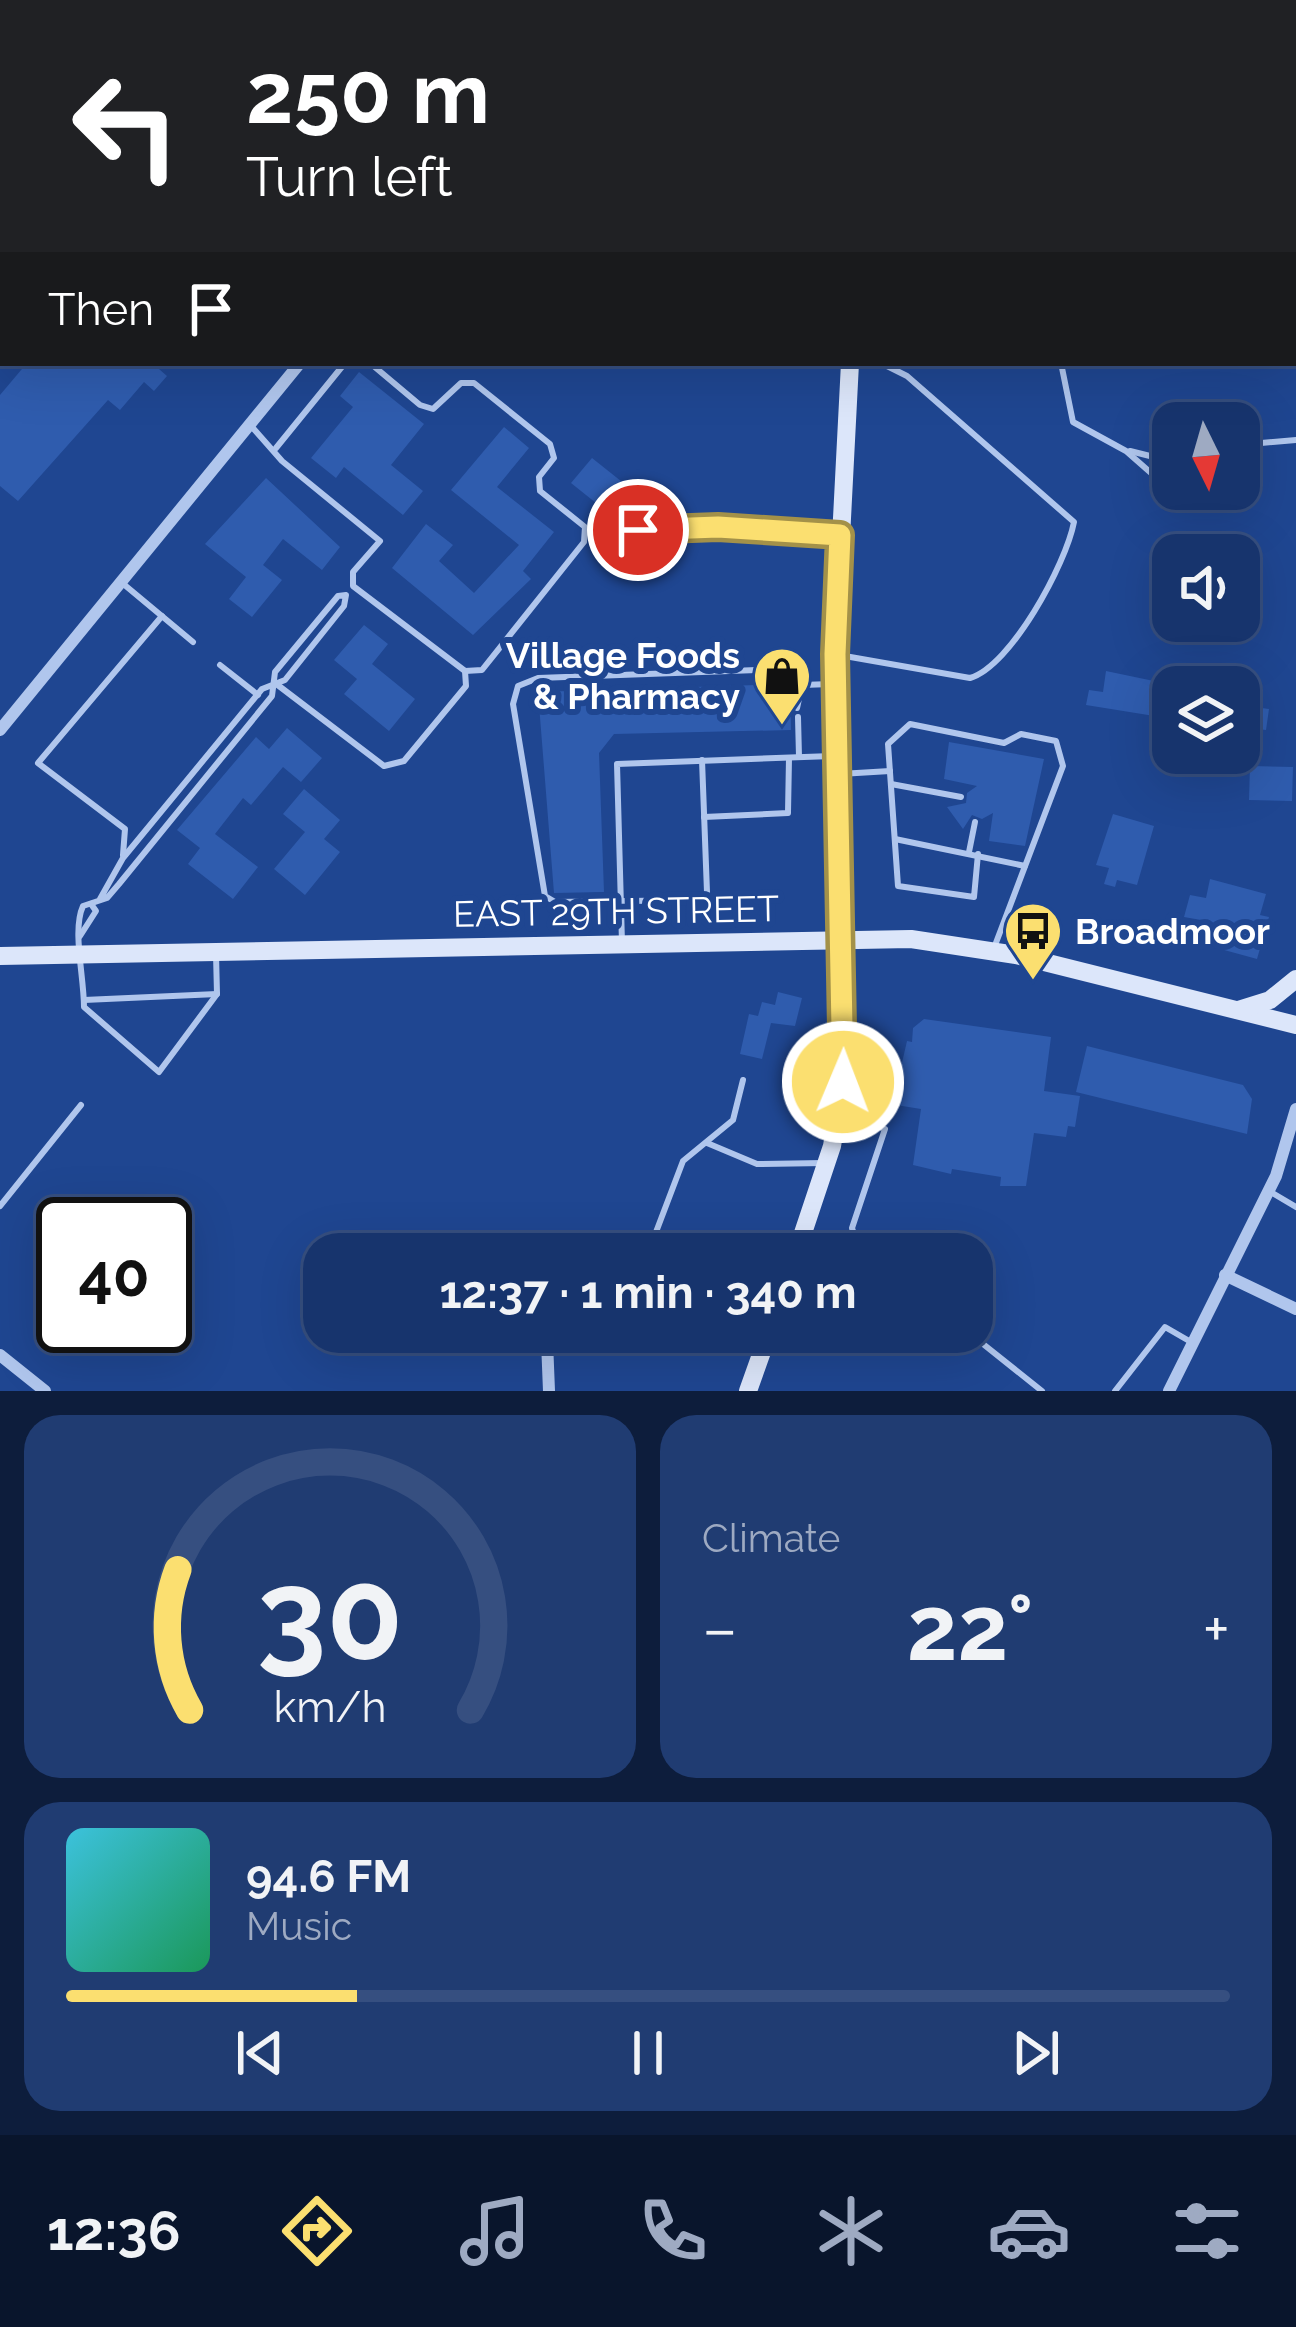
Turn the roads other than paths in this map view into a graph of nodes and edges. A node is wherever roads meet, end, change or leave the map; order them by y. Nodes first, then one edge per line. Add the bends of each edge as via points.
1 (298, 366) edge
2 (343, 366) edge
3 (374, 366) edge
4 (850, 366) edge
5 (887, 366) edge
6 (1061, 366) edge
7 (249, 425) junction
8 (1296, 440) edge
9 (1260, 444) edge
10 (276, 448) junction
11 (1126, 451) junction
12 (1150, 456) dead end
13 (1152, 473) edge
14 (638, 530) dead end
15 (840, 535) junction
16 (122, 581) junction
17 (353, 586) junction
18 (162, 616) junction
19 (193, 642) dead end
20 (835, 654) junction
21 (220, 665) dead end
22 (465, 671) junction
23 (275, 683) junction
24 (802, 685) junction
25 (836, 685) junction
26 (257, 695) junction
27 (0, 730) edge
28 (794, 757) junction
29 (702, 760) junction
30 (836, 765) junction
31 (890, 771) junction
32 (891, 784) junction
33 (961, 797) dead end
34 (704, 817) junction
35 (975, 822) dead end
36 (895, 839) junction
37 (974, 853) junction
38 (123, 858) junction
39 (1025, 866) junction
40 (96, 902) junction
41 (621, 902) junction
42 (844, 938) junction
43 (622, 945) junction
44 (81, 946) junction
45 (216, 952) junction
46 (993, 952) junction
47 (0, 956) edge
48 (1296, 979) edge
49 (217, 994) junction
50 (84, 1000) junction
51 (1237, 1011) junction
52 (1296, 1025) edge
53 (743, 1080) dead end
54 (81, 1105) dead end
55 (1296, 1109) edge
56 (840, 1112) junction
57 (707, 1142) junction
58 (827, 1163) junction
59 (1269, 1191) junction
60 (0, 1206) edge
61 (1296, 1207) edge
62 (656, 1233) edge
63 (803, 1233) edge
64 (854, 1233) edge
65 (1225, 1275) junction
66 (1296, 1309) edge
67 (1191, 1342) junction
68 (993, 1352) edge
69 (547, 1353) edge
70 (762, 1353) edge
71 (0, 1355) edge
72 (45, 1391) edge
73 (549, 1391) edge
74 (748, 1391) edge
75 (1042, 1391) edge
76 (1115, 1391) edge
77 (1169, 1391) edge

1 - 7 street
2 - 10 lane
3 - 22 lane via 433,409 461,383 475,383 550,444 554,458 538,477 540,491 585,527 584,542 482,670
4 - 15 main road
5 - 20 lane via 976,432 1074,522 1037,607 987,673 970,678
6 - 11 lane via 1073,422
7 - 10 lane
7 - 16 street
8 - 9 lane
10 - 17 lane via 380,541 353,572
11 - 12 lane
11 - 13 lane
14 - 15 lane
15 - 20 main road
16 - 18 lane
16 - 27 street
17 - 22 lane
17 - 23 lane
18 - 19 lane
18 - 38 lane via 38,763 124,829
20 - 25 main road
21 - 26 lane
22 - 23 lane via 466,686 404,761 384,766
23 - 26 lane
23 - 40 lane via 119,884
24 - 25 lane
24 - 28 lane
24 - 41 lane via 786,669 538,678 518,686 513,704 545,896
25 - 30 main road
26 - 38 lane
28 - 29 lane
28 - 30 lane
28 - 34 lane via 788,813
29 - 34 lane
29 - 41 lane via 617,764
30 - 31 lane
30 - 42 main road
31 - 32 lane
31 - 39 lane via 888,744 910,724 1004,743 1021,734 1056,742 1063,766
32 - 33 lane
32 - 36 lane
34 - 41 lane via 706,896
35 - 37 lane
36 - 37 lane
36 - 37 lane via 898,886 974,897
37 - 39 lane
38 - 40 lane
39 - 46 lane
40 - 44 lane
41 - 43 lane
42 - 43 main road, EAST 29TH STREET
42 - 46 main road, EAST 29TH STREET
42 - 56 main road
43 - 45 main road, EAST 29TH STREET
44 - 45 main road, EAST 29TH STREET
44 - 47 main road, EAST 29TH STREET
44 - 50 lane
45 - 49 lane
46 - 51 main road, EAST 29TH STREET
48 - 51 main road via 1270,1000
49 - 50 lane
49 - 50 lane via 159,1072
51 - 52 main road, EAST 29TH STREET
53 - 57 lane via 733,1120
54 - 60 lane
55 - 59 street
56 - 58 main road
56 - 64 lane via 885,1129
57 - 58 lane via 757,1164
57 - 62 lane via 683,1161
58 - 63 main road
59 - 61 lane
59 - 65 street
65 - 66 street
65 - 67 street
67 - 76 lane via 1165,1327
67 - 77 street
68 - 75 lane
69 - 73 street
70 - 74 main road
71 - 72 street

